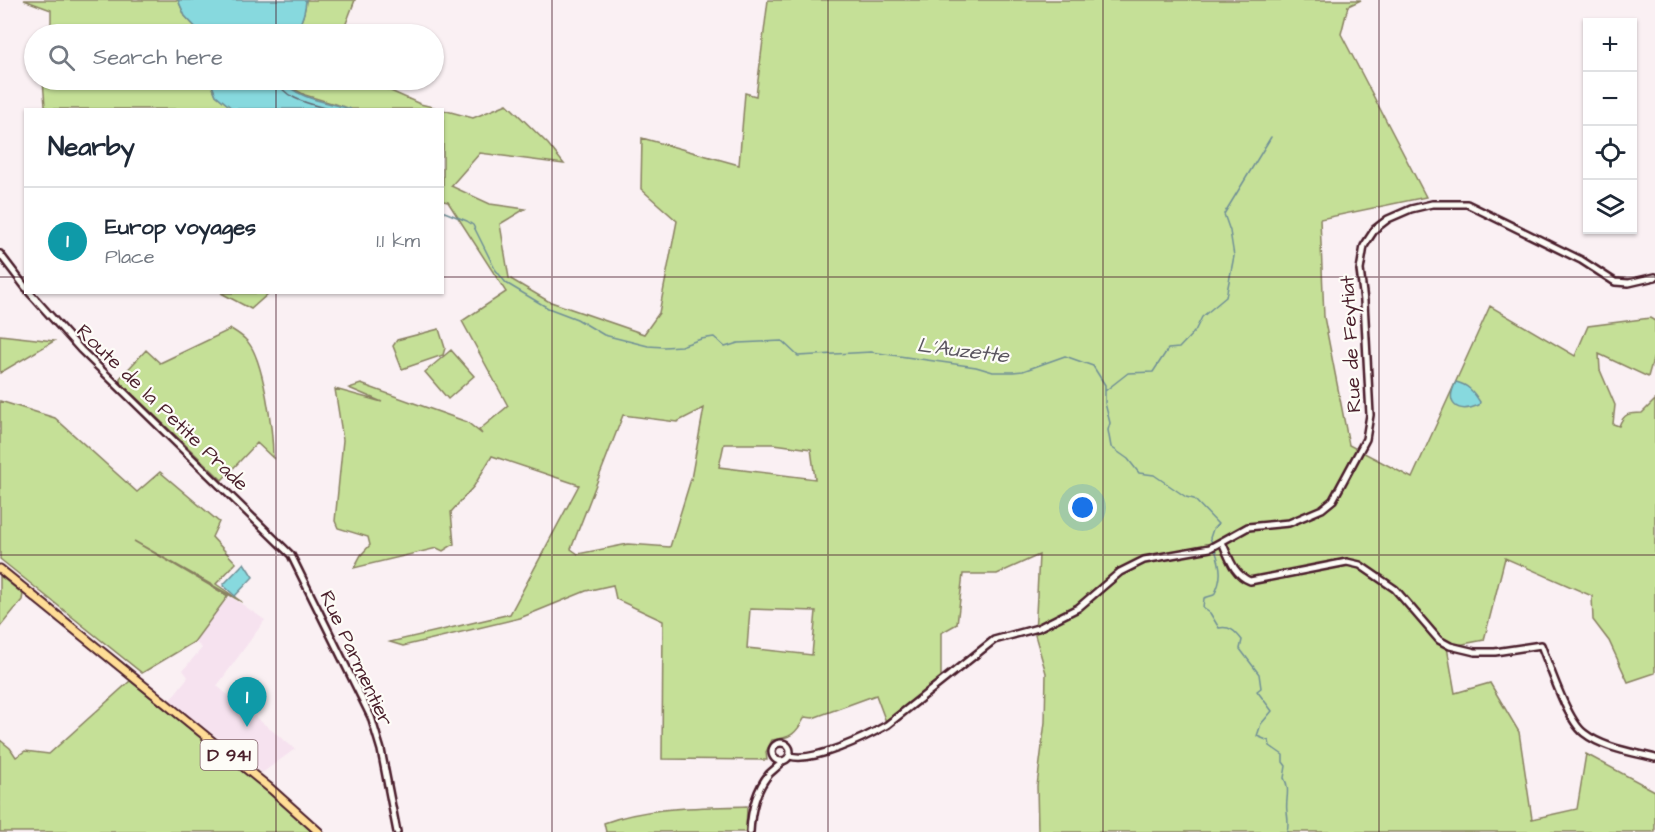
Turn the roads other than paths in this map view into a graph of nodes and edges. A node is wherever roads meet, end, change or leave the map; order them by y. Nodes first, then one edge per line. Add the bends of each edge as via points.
1 (0, 254) edge
2 (1655, 277) edge
3 (24, 285) edge
4 (31, 294) edge
5 (252, 515) joint
6 (1220, 543) junction
7 (0, 569) edge
8 (773, 755) junction
9 (790, 756) junction
10 (1655, 758) edge
11 (783, 761) junction
12 (769, 775) junction
13 (320, 832) edge
14 (397, 832) edge
15 (750, 832) edge

1 - 3 street
2 - 6 street, Rue de Feytiat via 1624,284 1609,280 1581,260 1467,204 1432,204 1388,219 1374,229 1364,246 1360,270 1370,415 1366,439 1333,500 1322,509 1289,523 1248,527
4 - 5 street, Route de la Petite Prade via 81,350
5 - 14 street, Rue Parmentier via 297,565 371,717
6 - 9 street, Rue de Feytiat via 1144,560 1120,572 1078,608 1038,628 994,640 887,725 814,755
6 - 10 street via 1235,571 1250,581 1347,562 1360,564 1395,589 1439,640 1450,646 1495,652 1541,645 1574,723 1585,734 1604,744
7 - 13 main road, D 941
8 - 9 street via 774,747 781,743 788,746
8 - 11 street
8 - 12 street
9 - 11 street
11 - 12 street
12 - 15 street via 753,804

